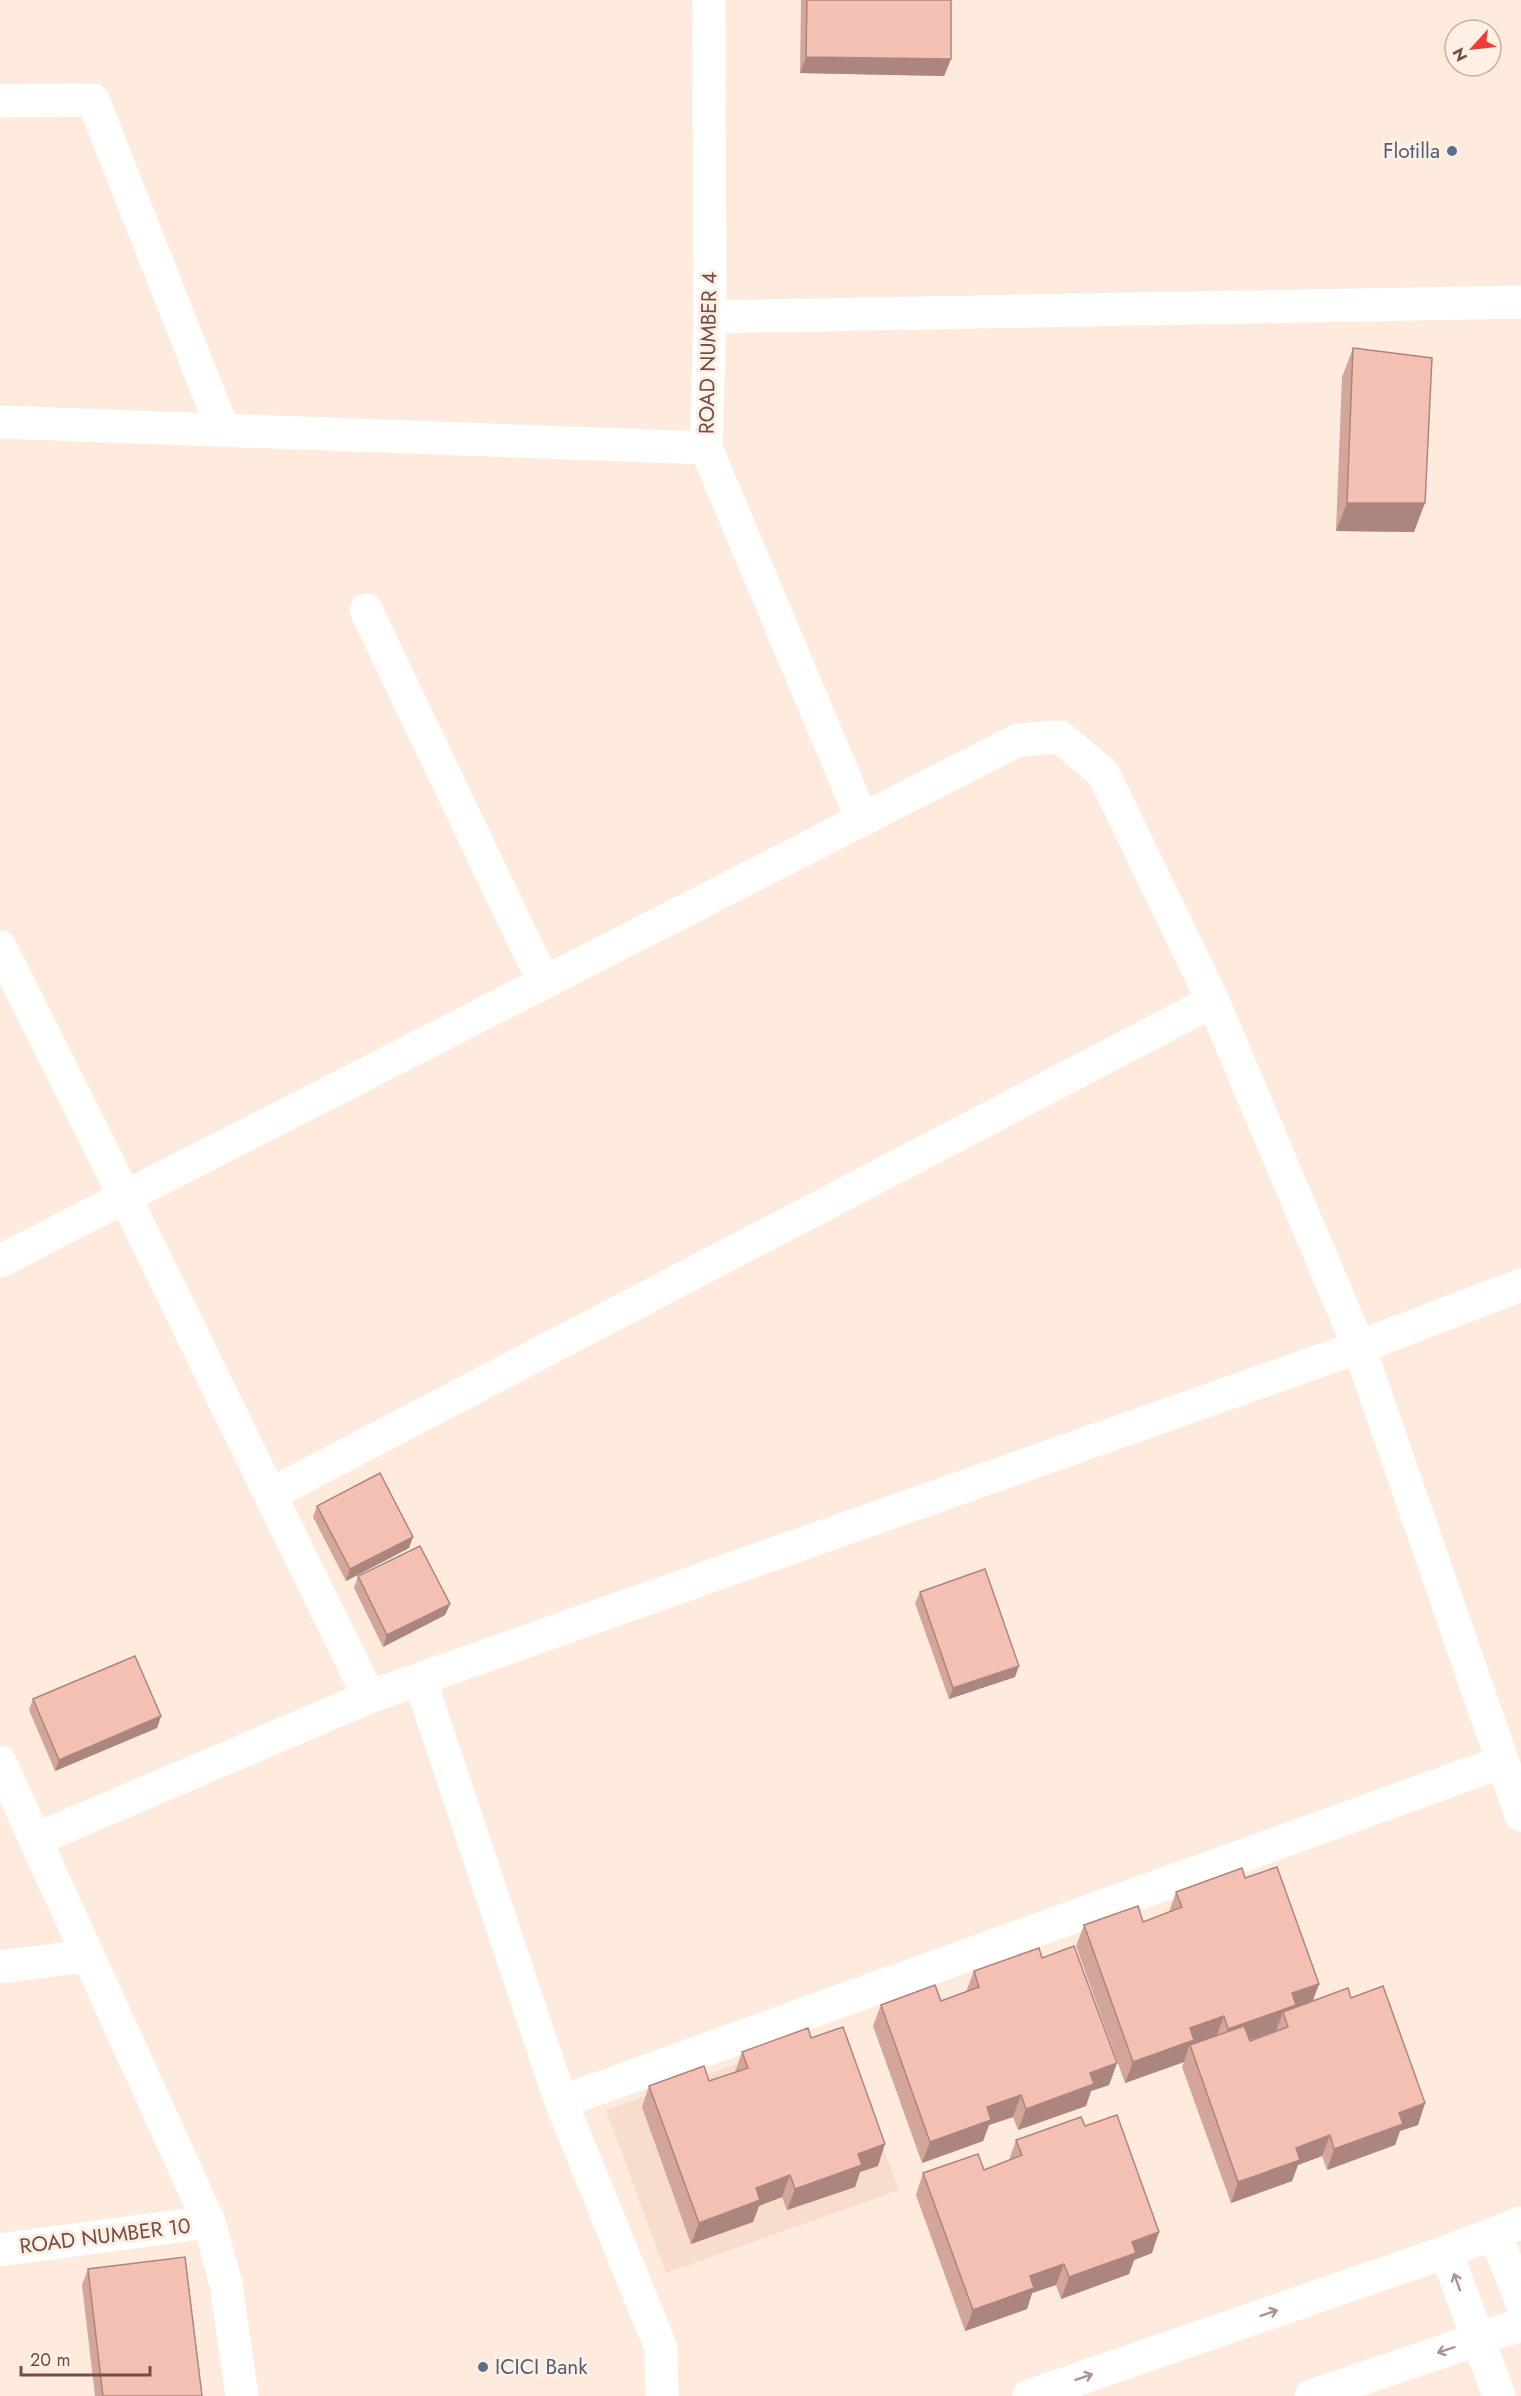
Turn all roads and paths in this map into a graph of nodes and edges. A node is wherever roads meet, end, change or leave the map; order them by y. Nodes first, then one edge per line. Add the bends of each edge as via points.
1 (709, 0) edge
2 (0, 101) edge
3 (1521, 302) edge
4 (710, 317) junction
5 (0, 422) edge
6 (224, 430) junction
7 (706, 448) junction
8 (366, 610) dead end
9 (862, 819) junction
10 (0, 947) edge
11 (544, 983) junction
12 (1213, 1001) junction
13 (125, 1197) junction
14 (0, 1261) edge
15 (1521, 1285) edge
16 (1359, 1347) junction
17 (271, 1494) junction
18 (420, 1680) junction
19 (369, 1697) junction
20 (0, 1762) edge
21 (1502, 1762) junction
22 (1521, 1815) edge
23 (37, 1839) junction
24 (86, 1956) junction
25 (0, 1967) edge
26 (561, 2102) junction
27 (209, 2222) junction
28 (1508, 2228) edge
29 (0, 2250) edge
30 (1446, 2252) junction
31 (1521, 2301) edge
32 (1521, 2325) edge
33 (1477, 2339) junction
34 (242, 2396) edge
35 (662, 2396) edge
36 (1029, 2396) edge
37 (1311, 2396) edge
38 (1499, 2396) edge

1 - 4 street, ROAD NUMBER 4
2 - 6 street via 93,100
3 - 4 street
4 - 7 street, ROAD NUMBER 4
5 - 6 street
6 - 7 street
7 - 9 street, ROAD NUMBER 4
8 - 11 street
9 - 11 street
9 - 12 street via 1018,740 1060,737 1103,773
10 - 13 street
11 - 13 street
12 - 16 street
12 - 17 street
13 - 14 street
13 - 17 street
15 - 16 street
16 - 18 street
16 - 21 street
17 - 19 street
18 - 19 street
18 - 26 street
19 - 23 street
20 - 23 street
21 - 22 street
21 - 26 street
23 - 24 street
24 - 25 street
24 - 27 street
26 - 35 street via 661,2348
27 - 29 street, ROAD NUMBER 10
27 - 34 street via 226,2284
28 - 30 street
28 - 31 street
33 -> 30 street
36 -> 30 street
32 - 33 street
33 -> 37 street
33 - 38 street

